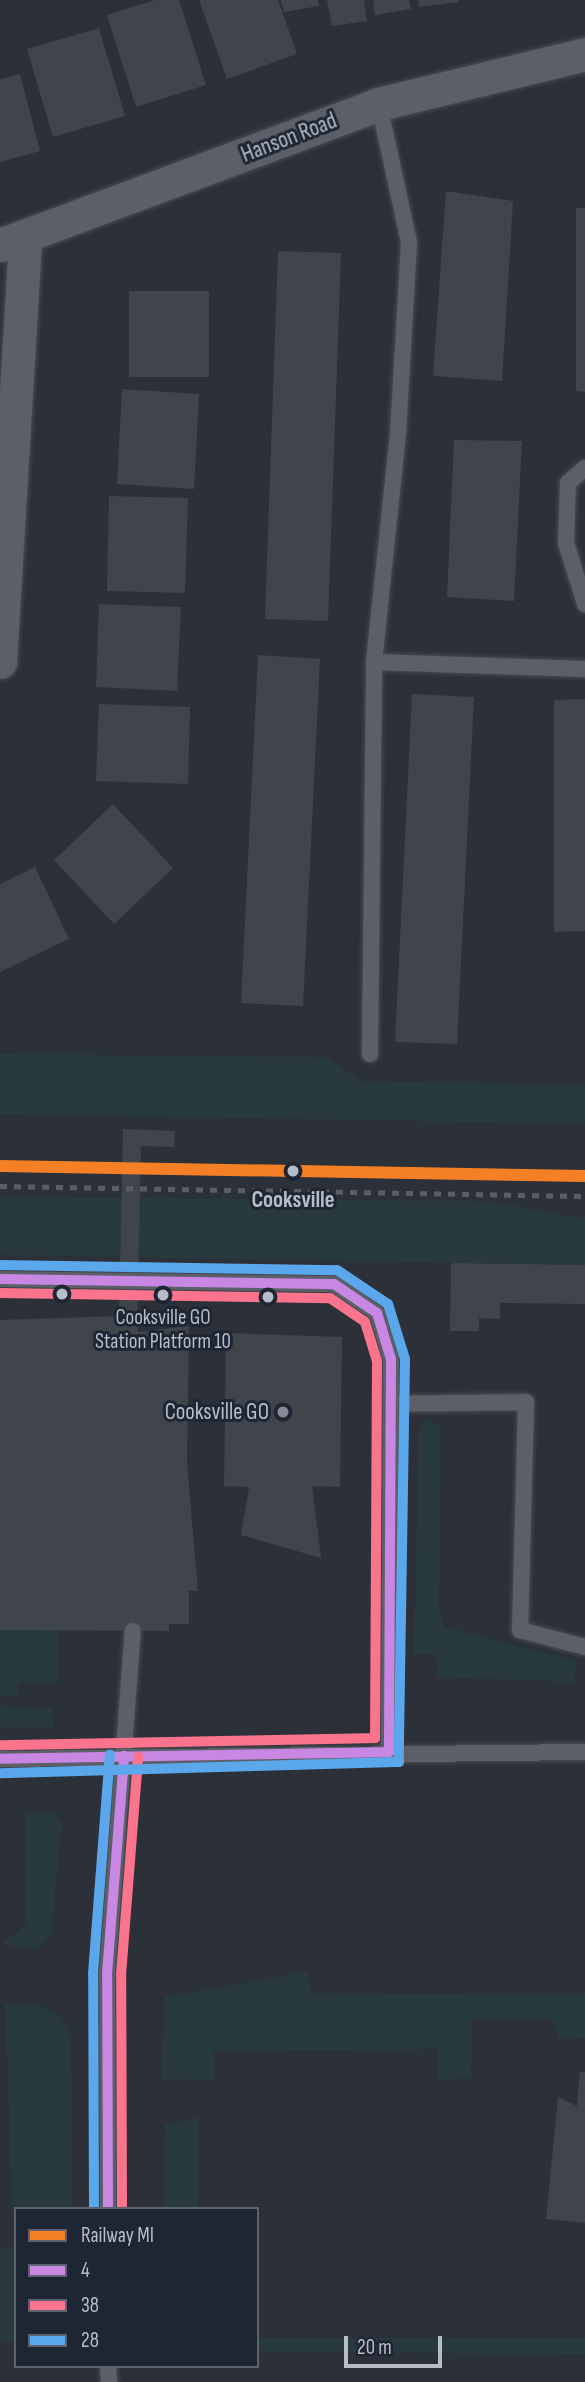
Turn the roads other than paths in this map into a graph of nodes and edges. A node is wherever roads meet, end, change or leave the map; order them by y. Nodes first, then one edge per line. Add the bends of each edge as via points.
1 (585, 54) edge
2 (379, 104) junction
3 (12, 241) edge
4 (585, 467) edge
5 (585, 604) edge
6 (0, 662) edge
7 (374, 662) junction
8 (585, 669) edge
9 (370, 1054) dead end
10 (0, 1279) edge
11 (391, 1404) junction
12 (133, 1630) dead end
13 (585, 1647) edge
14 (388, 1752) junction
15 (585, 1752) edge
16 (124, 1756) junction
17 (0, 1759) edge
18 (107, 2207) edge

1 - 2 street, Hanson Road
2 - 3 street, Hanson Road
2 - 7 lane via 409,242 398,434
3 - 6 street
4 - 5 lane via 568,484 566,544
7 - 8 lane
7 - 9 lane
10 - 11 lane via 334,1283 377,1313 388,1335
11 - 13 lane via 526,1402 520,1630
11 - 14 lane
12 - 16 lane
14 - 15 lane
14 - 16 lane
16 - 17 lane
16 - 18 lane via 107,1974

